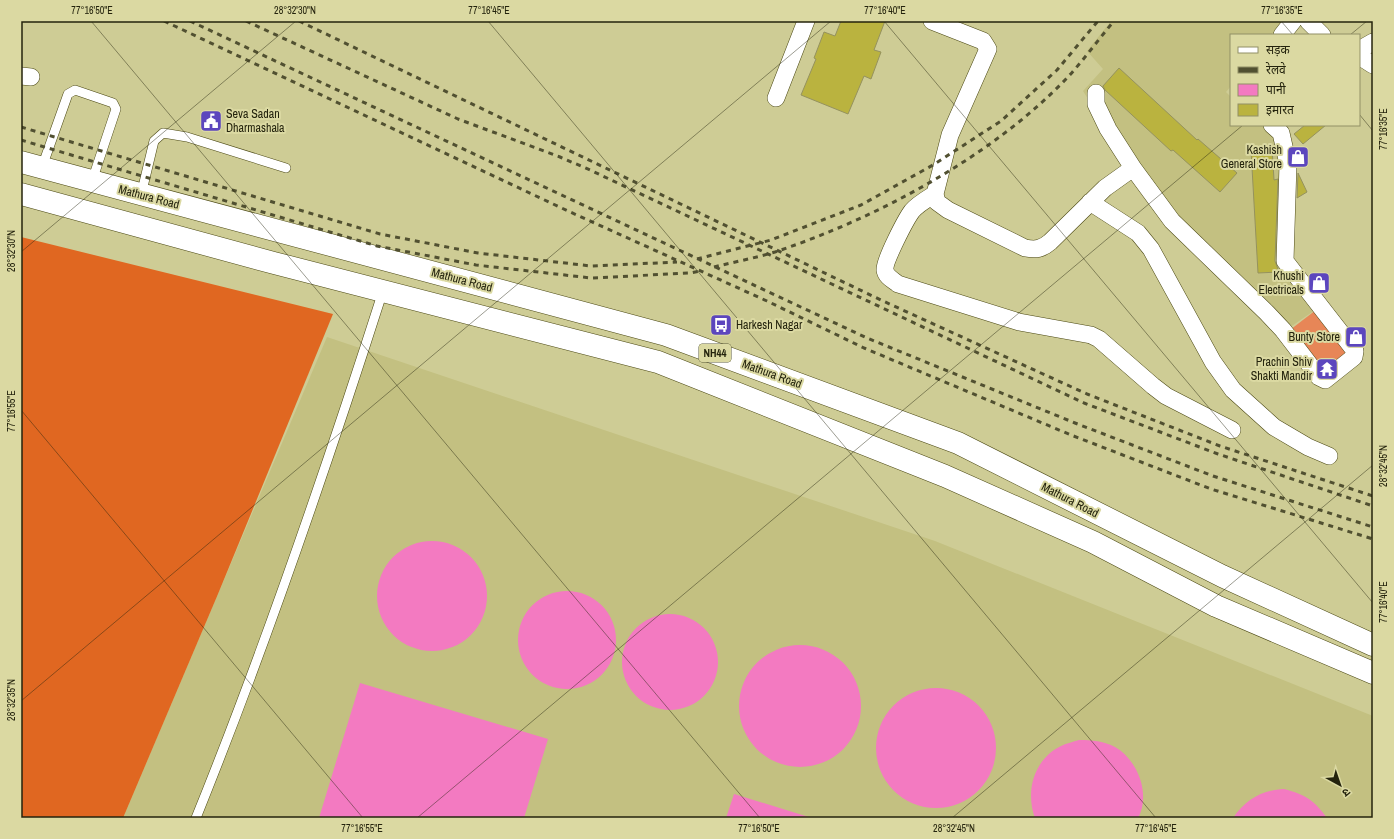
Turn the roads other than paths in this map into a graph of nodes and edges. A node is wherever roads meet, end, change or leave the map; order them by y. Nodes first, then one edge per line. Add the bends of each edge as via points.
1 (806, 21) edge
2 (932, 21) edge
3 (1294, 21) edge
4 (1308, 21) edge
5 (1283, 34) edge
6 (1321, 34) edge
7 (1373, 42) edge
8 (1360, 49) edge
9 (1360, 57) edge
10 (1373, 65) edge
11 (1096, 93) dead end
12 (776, 98) dead end
13 (1273, 126) edge
14 (21, 162) edge
15 (42, 167) junction
16 (286, 168) dead end
17 (1133, 168) junction
18 (91, 182) junction
19 (21, 194) edge
20 (935, 194) junction
21 (141, 195) junction
22 (1090, 202) junction
23 (383, 291) junction
24 (1232, 430) dead end
25 (1329, 456) dead end
26 (1373, 645) edge
27 (1373, 673) edge
28 (196, 818) edge

1 - 12 street
2 - 20 street via 983,41 988,49 950,135
3 - 5 street
4 - 6 street
7 - 8 street
9 - 10 street
11 - 17 street via 1096,104 1100,114
13 - 17 street via 1280,133 1288,164 1284,261 1355,351 1354,357 1326,380 1319,377 1267,313 1172,221
14 - 15 highway, Mathura Road / NH44
15 - 18 highway, Mathura Road / NH44
15 - 18 lane via 68,94 75,90 113,103 116,109
16 - 21 lane via 187,137 163,133 154,141
17 - 22 street
18 - 21 highway, Mathura Road / NH44
19 - 23 highway, NH44
20 - 22 street via 937,202 948,210 1025,248 1036,250 1050,242
20 - 24 street via 912,212 900,232 885,266 890,278 902,285 1019,322 1091,335 1157,389
21 - 26 highway, Mathura Road / NH44 via 666,335 958,443 1222,576
22 - 25 street via 1138,233 1151,249 1213,362 1233,390 1274,427
23 - 27 highway, NH44 via 658,362 945,476 1093,542 1216,606
23 - 28 lane via 267,636

